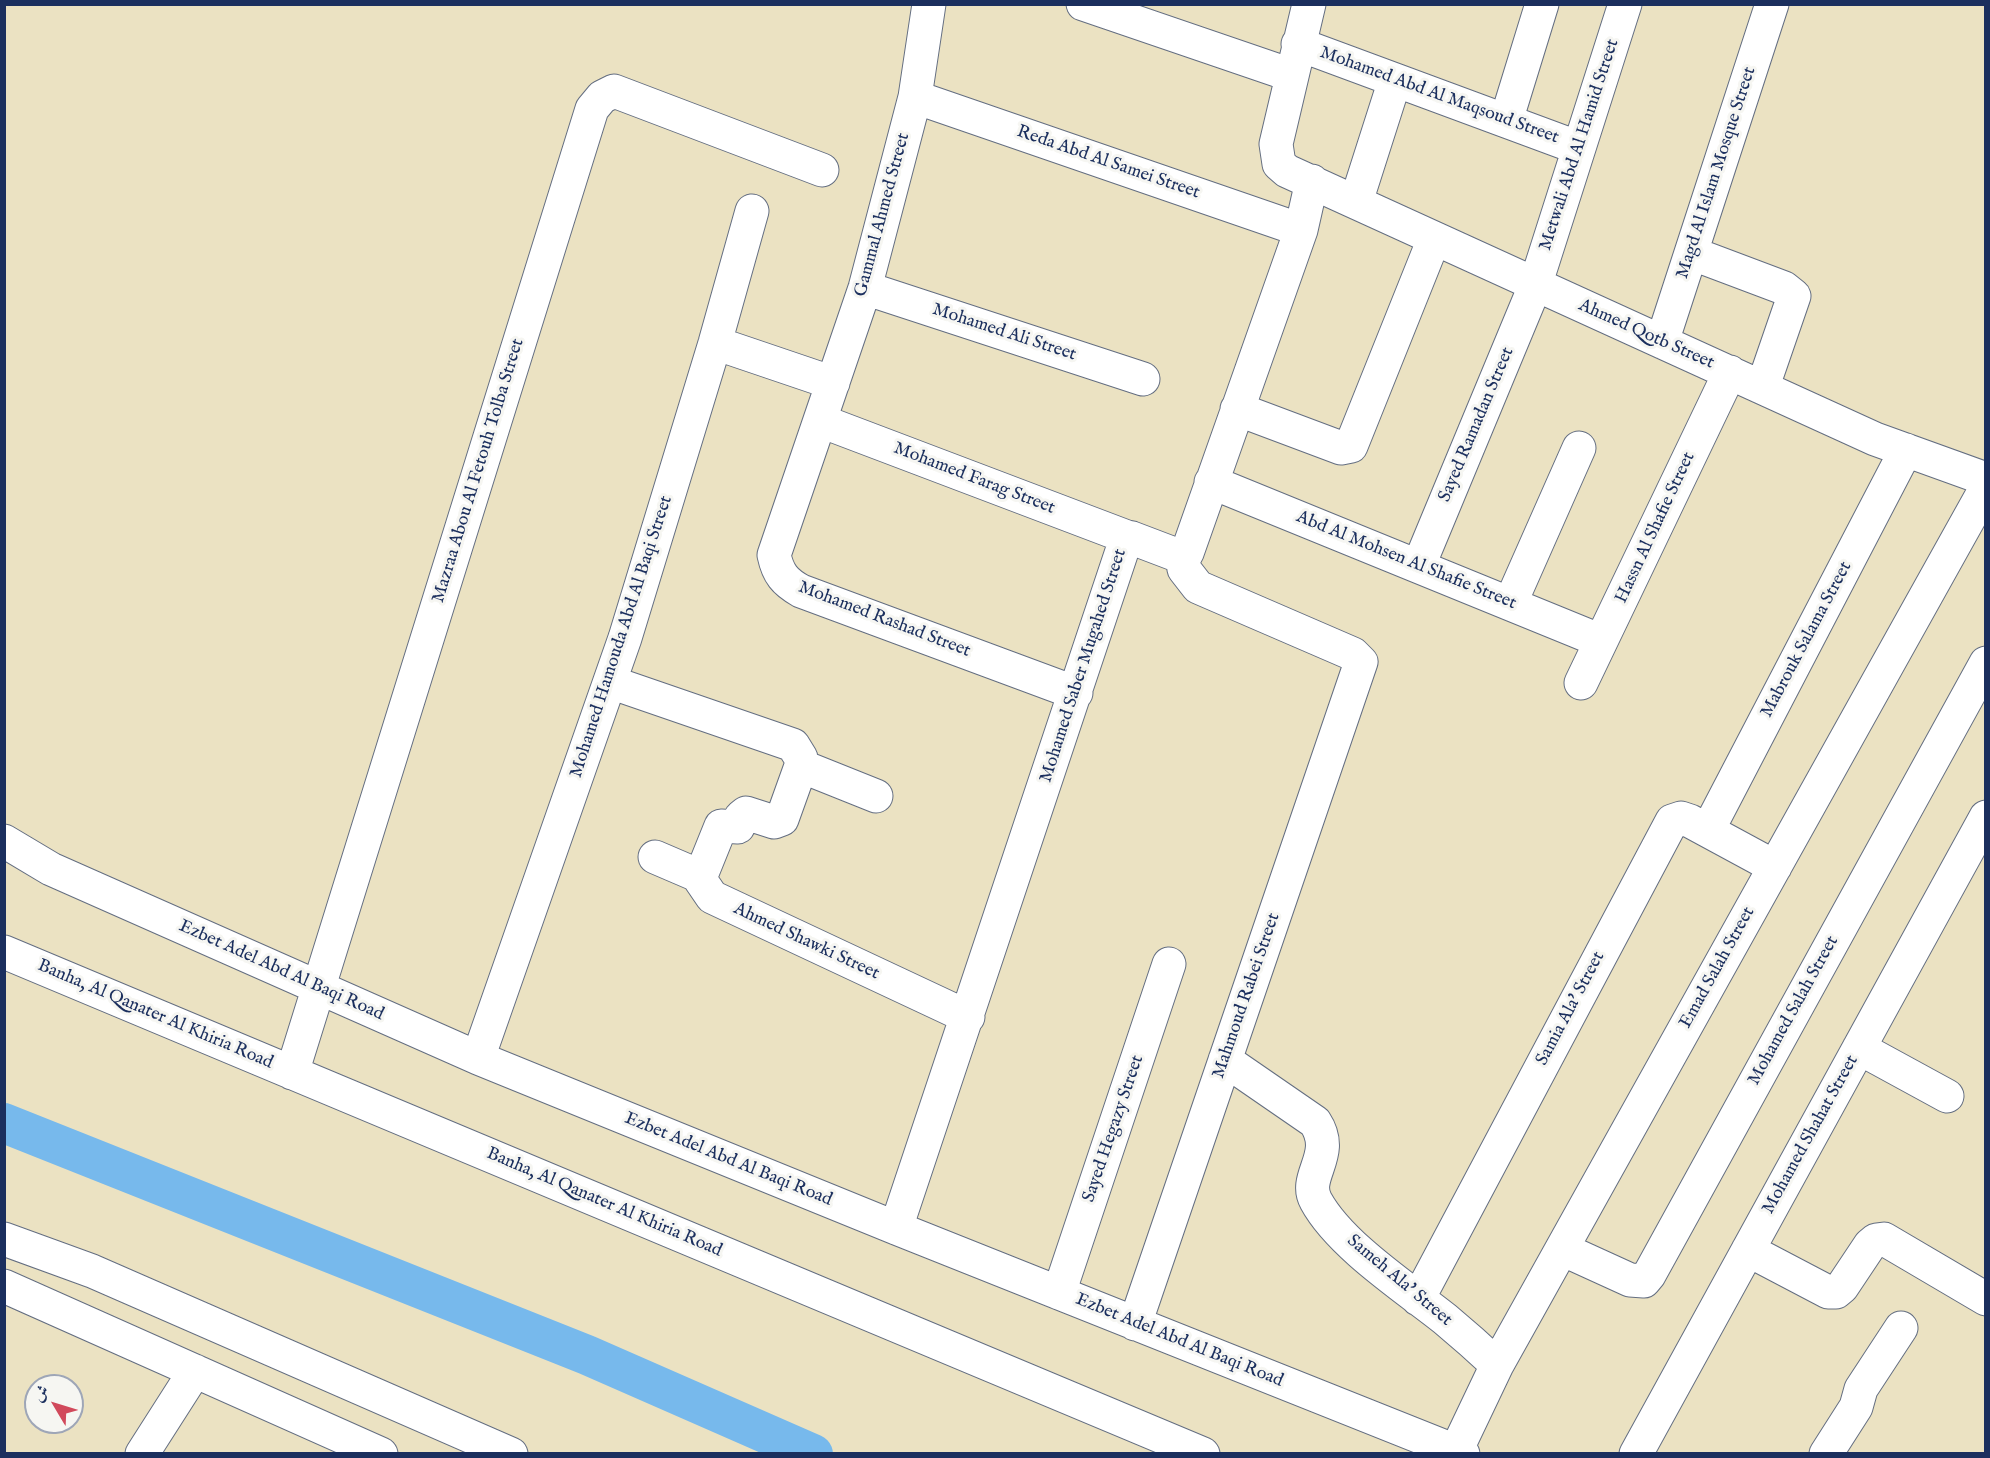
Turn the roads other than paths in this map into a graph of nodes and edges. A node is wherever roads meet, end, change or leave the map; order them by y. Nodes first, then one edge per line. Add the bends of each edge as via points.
1 (929, 4) edge
2 (1083, 4) edge
3 (1309, 4) edge
4 (1542, 4) edge
5 (1625, 4) edge
6 (1772, 4) edge
7 (1298, 44) junction
8 (1291, 75) junction
9 (1395, 80) junction
10 (915, 97) junction
11 (1506, 122) junction
12 (1579, 148) junction
13 (822, 170) dead end
14 (1312, 181) junction
15 (1356, 202) junction
16 (752, 211) dead end
17 (1301, 230) junction
18 (1434, 239) junction
19 (1691, 253) junction
20 (1535, 286) junction
21 (865, 288) junction
22 (1662, 342) junction
23 (715, 343) junction
24 (1730, 372) junction
25 (1143, 379) dead end
26 (833, 383) junction
27 (1763, 386) junction
28 (1237, 409) junction
29 (821, 421) junction
30 (1579, 448) dead end
31 (1906, 450) junction
32 (1986, 479) edge
33 (1211, 482) junction
34 (1986, 488) edge
35 (1127, 537) junction
36 (1182, 557) junction
37 (1419, 565) junction
38 (1510, 604) junction
39 (1602, 641) junction
40 (1986, 663) edge
41 (610, 682) junction
42 (1581, 683) dead end
43 (1076, 693) junction
44 (801, 766) junction
45 (876, 796) dead end
46 (1986, 817) edge
47 (1708, 830) junction
48 (4, 841) edge
49 (655, 857) dead end
50 (1775, 867) junction
51 (700, 878) junction
52 (4, 952) edge
53 (1169, 964) dead end
54 (318, 987) junction
55 (968, 1017) junction
56 (1859, 1048) junction
57 (478, 1058) junction
58 (1225, 1060) junction
59 (292, 1073) junction
60 (1947, 1096) dead end
61 (896, 1228) junction
62 (4, 1239) edge
63 (1562, 1249) junction
64 (1748, 1250) junction
65 (4, 1286) edge
66 (1059, 1293) junction
67 (1418, 1299) junction
68 (1986, 1299) edge
69 (1135, 1324) junction
70 (1900, 1328) dead end
71 (1497, 1365) junction
72 (195, 1371) junction
73 (1460, 1452) edge
74 (142, 1454) edge
75 (381, 1454) edge
76 (511, 1454) edge
77 (1203, 1454) edge
78 (1636, 1454) edge
79 (1826, 1454) edge

1 - 10 street, Gammal Ahmed Street
2 - 8 street
3 - 7 street, Ahmed Qotb Street
4 - 11 street
5 - 12 street, Metwali Abd Al Hamid Street
6 - 19 street, Magd Al Islam Mosque Street
7 - 8 street, Ahmed Qotb Street
7 - 9 street, Mohamed Abd Al Maqsoud Street
8 - 14 street, Ahmed Qotb Street via 1275,154 1287,171
9 - 11 street, Mohamed Abd Al Maqsoud Street
9 - 15 street
10 - 17 street, Reda Abd Al Samei Street
10 - 21 street, Gammal Ahmed Street
11 - 12 street, Mohamed Abd Al Maqsoud Street
12 - 20 street, Metwali Abd Al Hamid Street
13 - 54 street, Mazraa Abou Al Fetouh Tolba Street via 614,91 592,109
14 - 15 street, Ahmed Qotb Street
14 - 17 street
15 - 18 street, Ahmed Qotb Street
16 - 23 street, Mohamed Hamouda Abd Al Baqi Street
17 - 28 street
18 - 20 street, Ahmed Qotb Street
18 - 28 street via 1351,446 1341,448
19 - 22 street, Magd Al Islam Mosque Street
19 - 27 street via 1784,288 1794,296
20 - 22 street, Ahmed Qotb Street
20 - 37 street, Sayed Ramadan Street
21 - 25 street, Mohamed Ali Street
21 - 26 street, Gammal Ahmed Street
22 - 24 street, Ahmed Qotb Street
23 - 26 street
23 - 41 street, Mohamed Hamouda Abd Al Baqi Street
24 - 27 street, Ahmed Qotb Street
24 - 39 street, Hassn Al Shafie Street
26 - 29 street, Gammal Ahmed Street
27 - 31 street, Ahmed Qotb Street
28 - 33 street
29 - 35 street, Mohamed Farag Street
29 - 43 street, Mohamed Rashad Street via 774,555 778,571 788,584
30 - 38 street
31 - 32 street, Ahmed Qotb Street
31 - 47 street, Mabrouk Salama Street
33 - 36 street via 1190,548
33 - 37 street, Abd Al Mohsen Al Shafie Street
34 - 50 street, Emad Salah Street
35 - 36 street, Mohamed Saber Mugahed Street
35 - 43 street, Mohamed Saber Mugahed Street
36 - 58 street, Mahmoud Rabei Street via 1184,569 1198,587 1353,654 1361,662
37 - 38 street, Abd Al Mohsen Al Shafie Street
38 - 39 street, Abd Al Mohsen Al Shafie Street
39 - 42 street, Hassn Al Shafie Street
40 - 63 street, Mohamed Salah Street via 1649,1275 1644,1281 1630,1280
41 - 44 street via 793,745
41 - 57 street, Mohamed Hamouda Abd Al Baqi Street
43 - 55 street, Mohamed Saber Mugahed Street
44 - 45 street
44 - 51 street via 782,819 774,822 746,813 738,827 721,826
46 - 56 street, Mohamed Shahat Street
47 - 50 street, Samia Ala' Street
47 - 67 street, Samia Ala' Street via 1681,818 1666,829
48 - 54 street, Ezbet Adel Abd Al Baqi Road via 51,869
49 - 51 street, Ahmed Shawki Street
50 - 63 street, Emad Salah Street
51 - 55 street, Ahmed Shawki Street via 712,897
52 - 59 street, Banha, Al Qanater Al Khiria Road
53 - 66 street, Sayed Hegazy Street
54 - 57 street, Ezbet Adel Abd Al Baqi Road
54 - 59 street, Mazraa Abou Al Fetouh Tolba Street
55 - 61 street, Mohamed Saber Mugahed Street
56 - 60 street
56 - 64 street, Mohamed Shahat Street
57 - 61 street, Ezbet Adel Abd Al Baqi Road
58 - 67 street, Sameh Ala' Street via 1315,1122 1323,1134 1324,1145 1314,1199 1349,1241
58 - 69 street, Mahmoud Rabei Street
59 - 77 street, Banha, Al Qanater Al Khiria Road
61 - 66 street, Ezbet Adel Abd Al Baqi Road
62 - 76 street via 92,1271
63 - 71 street, Emad Salah Street
64 - 68 street via 1828,1292 1836,1292 1870,1245 1884,1239
64 - 78 street, Mohamed Shahat Street
65 - 72 street
66 - 69 street, Ezbet Adel Abd Al Baqi Road
67 - 71 street, Sameh Ala' Street
69 - 73 street, Ezbet Adel Abd Al Baqi Road
70 - 79 street
71 - 73 street, Emad Salah Street
72 - 74 street
72 - 75 street

